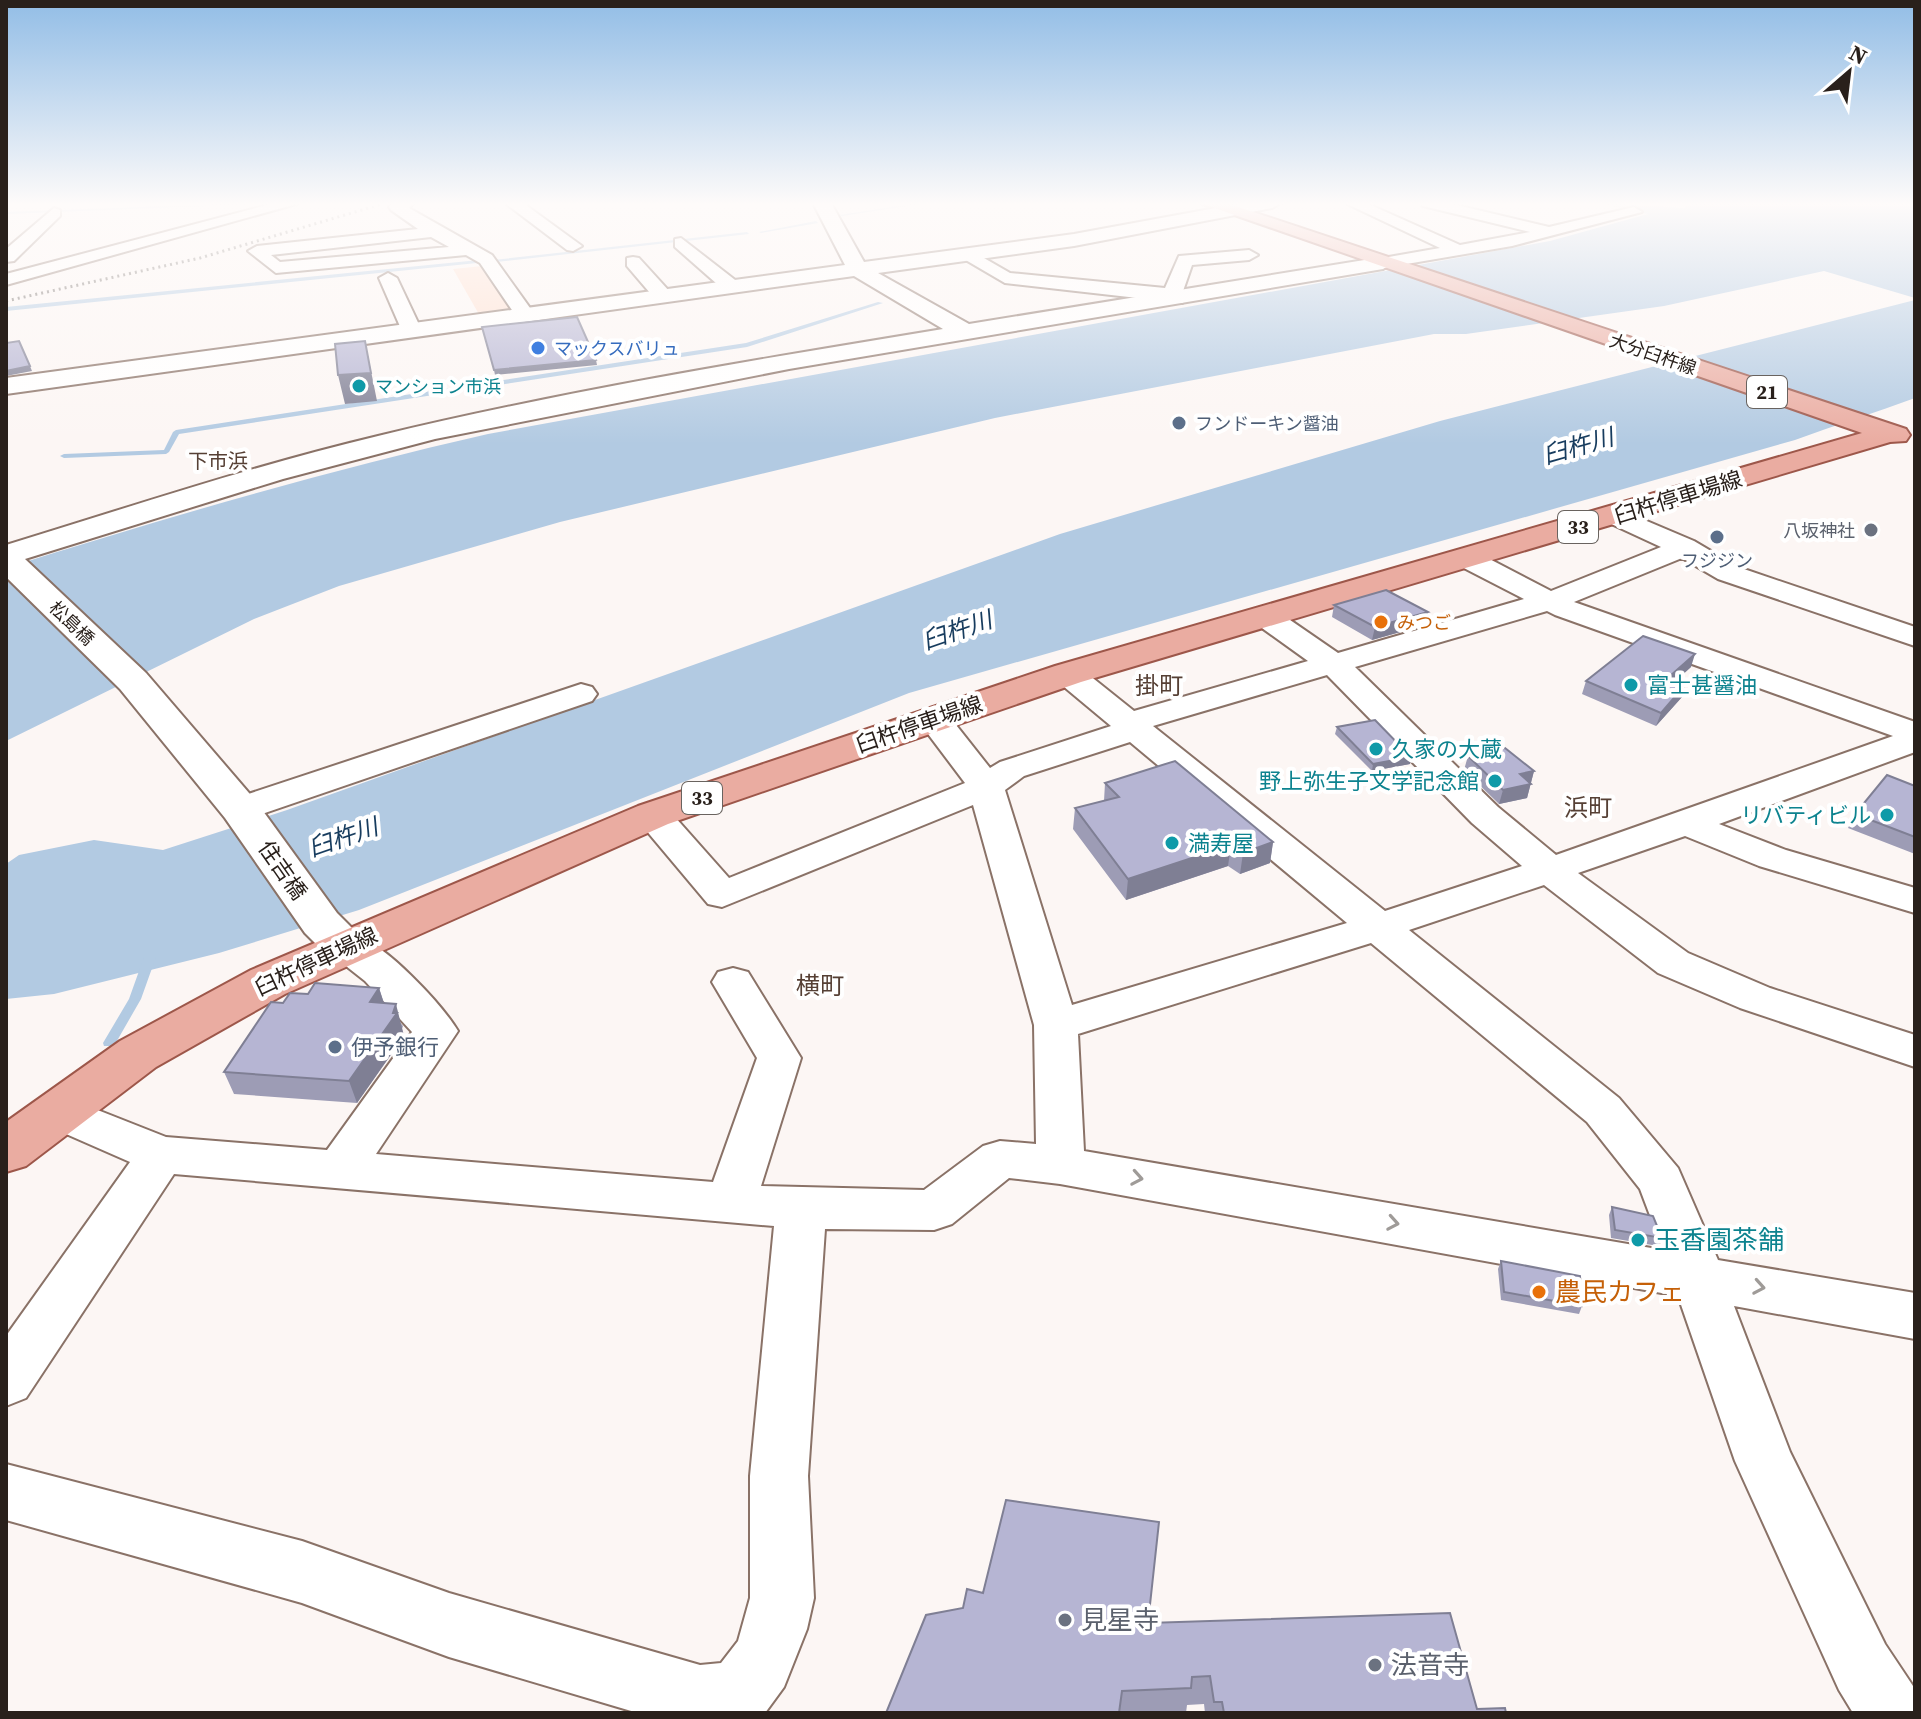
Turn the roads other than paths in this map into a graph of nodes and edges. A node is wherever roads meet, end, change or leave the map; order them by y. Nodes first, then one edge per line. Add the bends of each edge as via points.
1 (390, 283) edge
2 (503, 283) edge
3 (652, 283) edge
4 (728, 283) edge
5 (760, 283) edge
6 (881, 283) edge
7 (1055, 283) edge
8 (1174, 283) edge
9 (1261, 283) edge
10 (1444, 283) edge
11 (732, 287) junction
12 (663, 296) junction
13 (1178, 296) junction
14 (525, 315) junction
15 (412, 331) junction
16 (967, 333) junction
17 (6, 386) edge
18 (1891, 434) edge
19 (1616, 516) junction
20 (1684, 547) junction
21 (7, 559) edge
22 (1468, 559) junction
23 (1551, 601) junction
24 (1266, 617) junction
25 (1915, 637) edge
26 (1336, 666) junction
27 (1068, 674) junction
28 (581, 694) dead end
29 (933, 718) junction
30 (1133, 730) junction
31 (1915, 733) edge
32 (1915, 740) edge
33 (986, 787) junction
34 (242, 812) junction
35 (653, 815) junction
36 (1690, 824) junction
37 (1551, 871) junction
38 (1915, 901) edge
39 (1379, 925) junction
40 (333, 934) junction
41 (733, 982) dead end
42 (1056, 1025) junction
43 (1915, 1051) edge
44 (57, 1111) junction
45 (6, 1151) edge
46 (161, 1155) junction
47 (1060, 1165) junction
48 (340, 1169) junction
49 (731, 1203) junction
50 (801, 1209) junction
51 (1699, 1276) junction
52 (1915, 1316) edge
53 (6, 1381) edge
54 (6, 1492) edge
55 (697, 1706) edge
56 (1891, 1713) edge

1 - 15 street
2 - 14 street
3 - 12 street
4 - 11 street
5 - 11 street
6 - 16 street
7 - 13 street
8 - 13 street
9 - 13 street
10 - 18 main road, 大分臼杵線 / 21
11 - 12 street
12 - 14 street
13 - 16 street
14 - 15 street
15 - 17 street
16 - 21 street via 435,431 314,460
18 - 19 main road, 臼杵停車場線 / 33
19 - 20 street
19 - 22 main road, 臼杵停車場線 / 33
20 - 23 street
20 - 25 street via 1728,573
21 - 34 street, 松島橋 via 133,681
22 - 23 street
22 - 24 main road, 臼杵停車場線 / 33
23 - 26 street
23 - 31 street
24 - 26 street
24 - 27 main road, 臼杵停車場線 / 33
26 - 30 street via 1138,720
26 - 37 street via 1462,793
27 - 29 main road, 臼杵停車場線 / 33
27 - 30 street
28 - 34 street
29 - 33 street
29 - 35 main road, 臼杵停車場線 / 33
30 - 33 street via 1012,769
30 - 39 street
32 - 36 street
33 - 35 street via 722,895
33 - 42 street
34 - 40 street, 住吉橋
35 - 40 main road, 臼杵停車場線 / 33
36 - 37 street
36 - 38 street via 1778,860
37 - 39 street
37 - 43 street via 1673,963 1755,998
39 - 42 street via 1241,972
39 - 51 street via 1603,1110 1661,1181
40 - 44 main road, 臼杵停車場線 / 33 via 138,1054
40 - 48 street via 380,971 436,1031
41 - 49 street via 779,1058
42 - 47 street
44 - 45 main road, 臼杵停車場線 / 33
44 - 46 street
46 - 48 street
46 - 53 street
47 - 50 street via 1000,1159 934,1210
47 -> 51 street
48 - 49 street
49 - 50 street
50 - 55 street via 779,1476 782,1598 761,1664 738,1694
51 -> 52 street
51 - 56 street via 1764,1461 1862,1667
54 - 55 street via 302,1572

